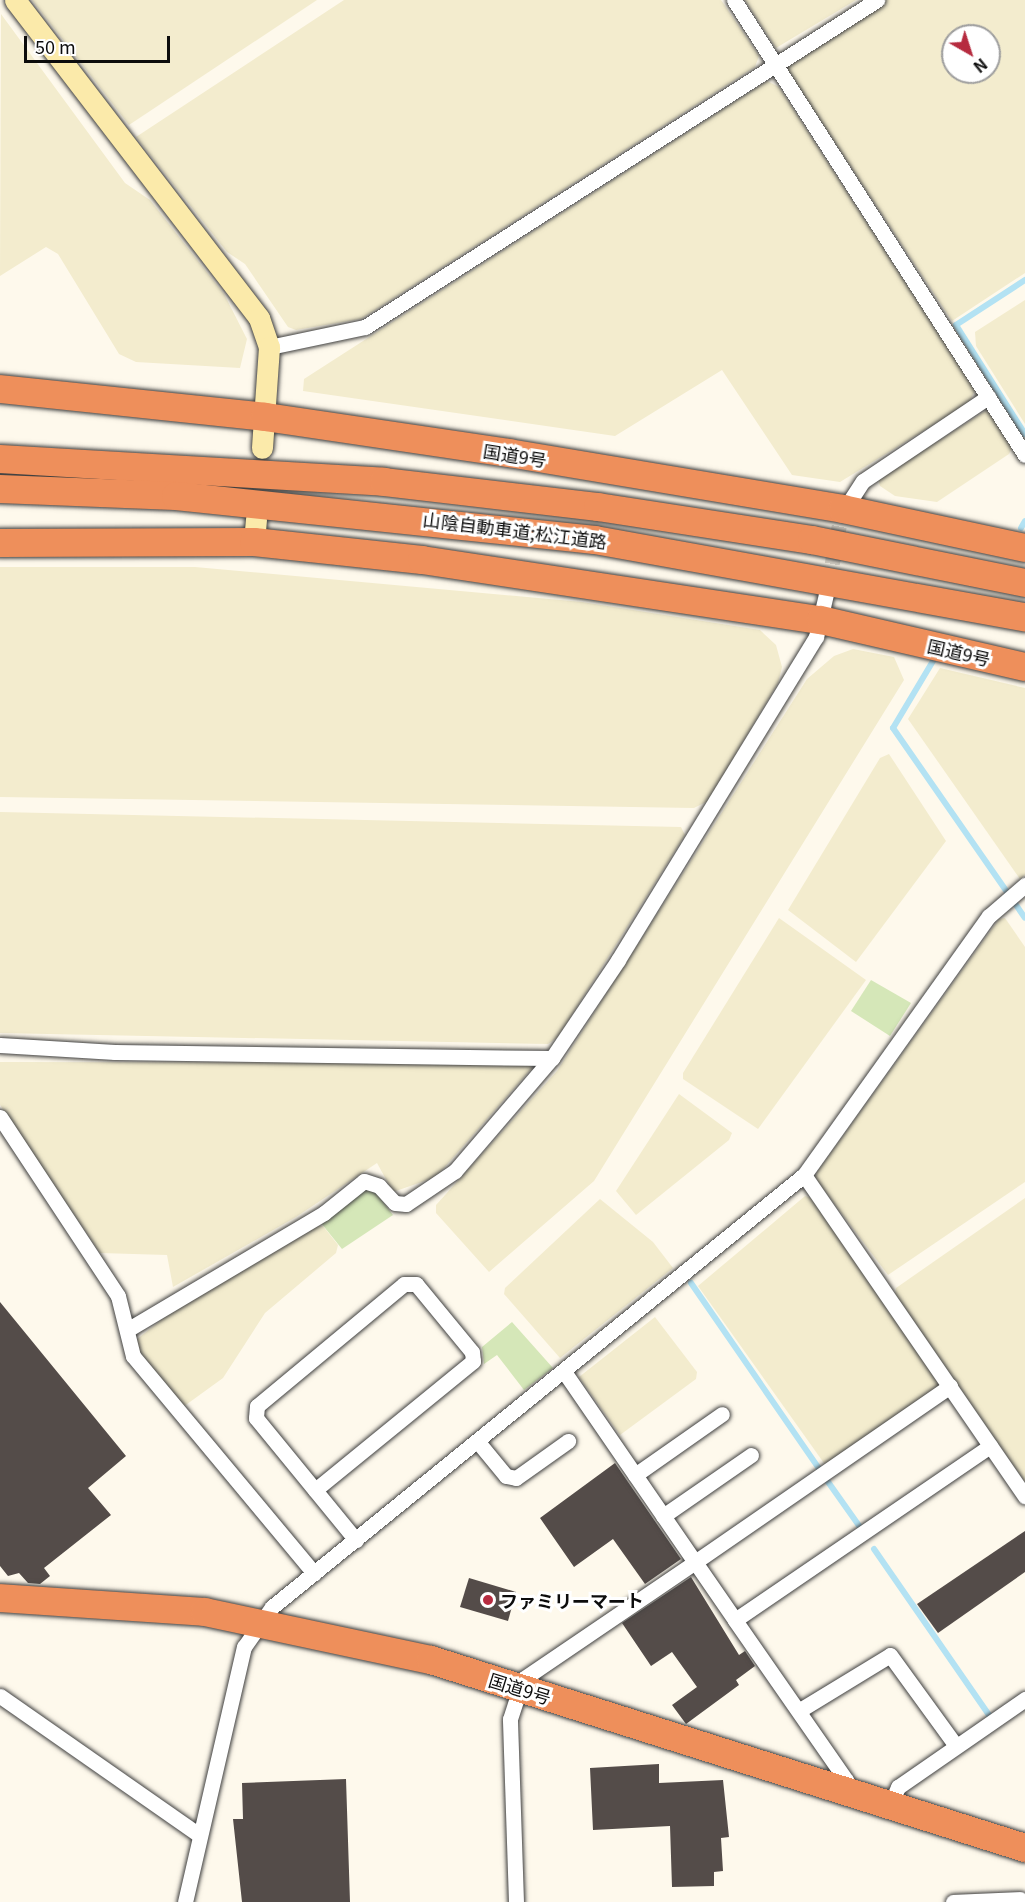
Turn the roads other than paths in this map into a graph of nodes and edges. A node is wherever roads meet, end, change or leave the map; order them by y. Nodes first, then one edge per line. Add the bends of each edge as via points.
1 (15, 0) edge
2 (734, 0) edge
3 (878, 0) edge
4 (777, 66) junction
5 (269, 347) junction
6 (0, 389) edge
7 (988, 397) junction
8 (265, 417) junction
9 (262, 448) dead end
10 (1025, 455) edge
11 (0, 459) edge
12 (0, 489) edge
13 (842, 516) junction
14 (0, 543) edge
15 (1025, 548) edge
16 (1025, 583) edge
17 (823, 607) junction
18 (1025, 617) edge
19 (1025, 667) edge
20 (1025, 885) edge
21 (0, 1045) edge
22 (552, 1058) junction
23 (0, 1116) edge
24 (804, 1175) junction
25 (127, 1330) junction
26 (565, 1373) junction
27 (950, 1386) junction
28 (722, 1414) dead end
29 (568, 1441) dead end
30 (478, 1442) junction
31 (990, 1446) junction
32 (751, 1455) dead end
33 (635, 1475) junction
34 (315, 1490) junction
35 (1025, 1496) edge
36 (663, 1516) junction
37 (356, 1540) junction
38 (694, 1562) junction
39 (314, 1573) junction
40 (0, 1598) edge
41 (735, 1620) junction
42 (262, 1624) junction
43 (518, 1688) junction
44 (0, 1696) edge
45 (1025, 1699) edge
46 (800, 1710) junction
47 (956, 1746) junction
48 (846, 1792) junction
49 (889, 1808) junction
50 (200, 1835) junction
51 (1025, 1848) edge
52 (1023, 1897) edge
53 (185, 1902) edge
54 (516, 1902) edge
55 (954, 1902) edge

1 - 5 street via 72,81 246,296
2 - 4 street
3 - 4 street
4 - 5 street via 364,327
4 - 7 street
5 - 8 street
6 - 8 highway, 国道9号
7 - 10 street
7 - 13 street via 864,481
8 - 9 street
8 - 13 highway, 国道9号
11 - 16 highway, 山陰自動車道;松江道路 via 384,482 598,507 812,540
12 - 18 highway, 山陰自動車道;松江道路 via 176,496 595,540
13 - 15 highway, 国道9号
14 - 17 highway, 国道9号 via 255,531 422,560
17 - 19 highway, 国道9号
17 - 22 street via 816,637 618,960
20 - 24 street via 989,916
21 - 22 street via 115,1052
22 - 25 street via 437,1187 400,1204 364,1181 324,1213
23 - 25 street via 118,1296
24 - 26 street
24 - 27 street
25 - 39 street via 133,1356
26 - 30 street
26 - 33 street
27 - 31 street
27 - 38 street
28 - 33 street
29 - 30 street via 516,1478 506,1476
30 - 37 street
31 - 35 street
31 - 41 street
32 - 36 street
33 - 36 street
34 - 34 street via 256,1418 257,1406 404,1284 416,1284 472,1352 472,1361
34 - 37 street
36 - 38 street
37 - 39 street
38 - 41 street
38 - 43 street
39 - 42 street via 272,1607
40 - 42 highway, 国道9号 via 90,1601
41 - 46 street
42 - 43 highway, 国道9号 via 431,1660
42 - 50 street via 244,1647
43 - 48 highway, 国道9号
43 - 54 street via 510,1719
44 - 50 street
45 - 47 street
46 - 47 street via 879,1657 890,1655
46 - 48 street via 846,1780
47 - 49 street via 898,1787
48 - 49 highway, 国道9号
49 - 51 highway, 国道9号
50 - 53 street
52 - 55 street

